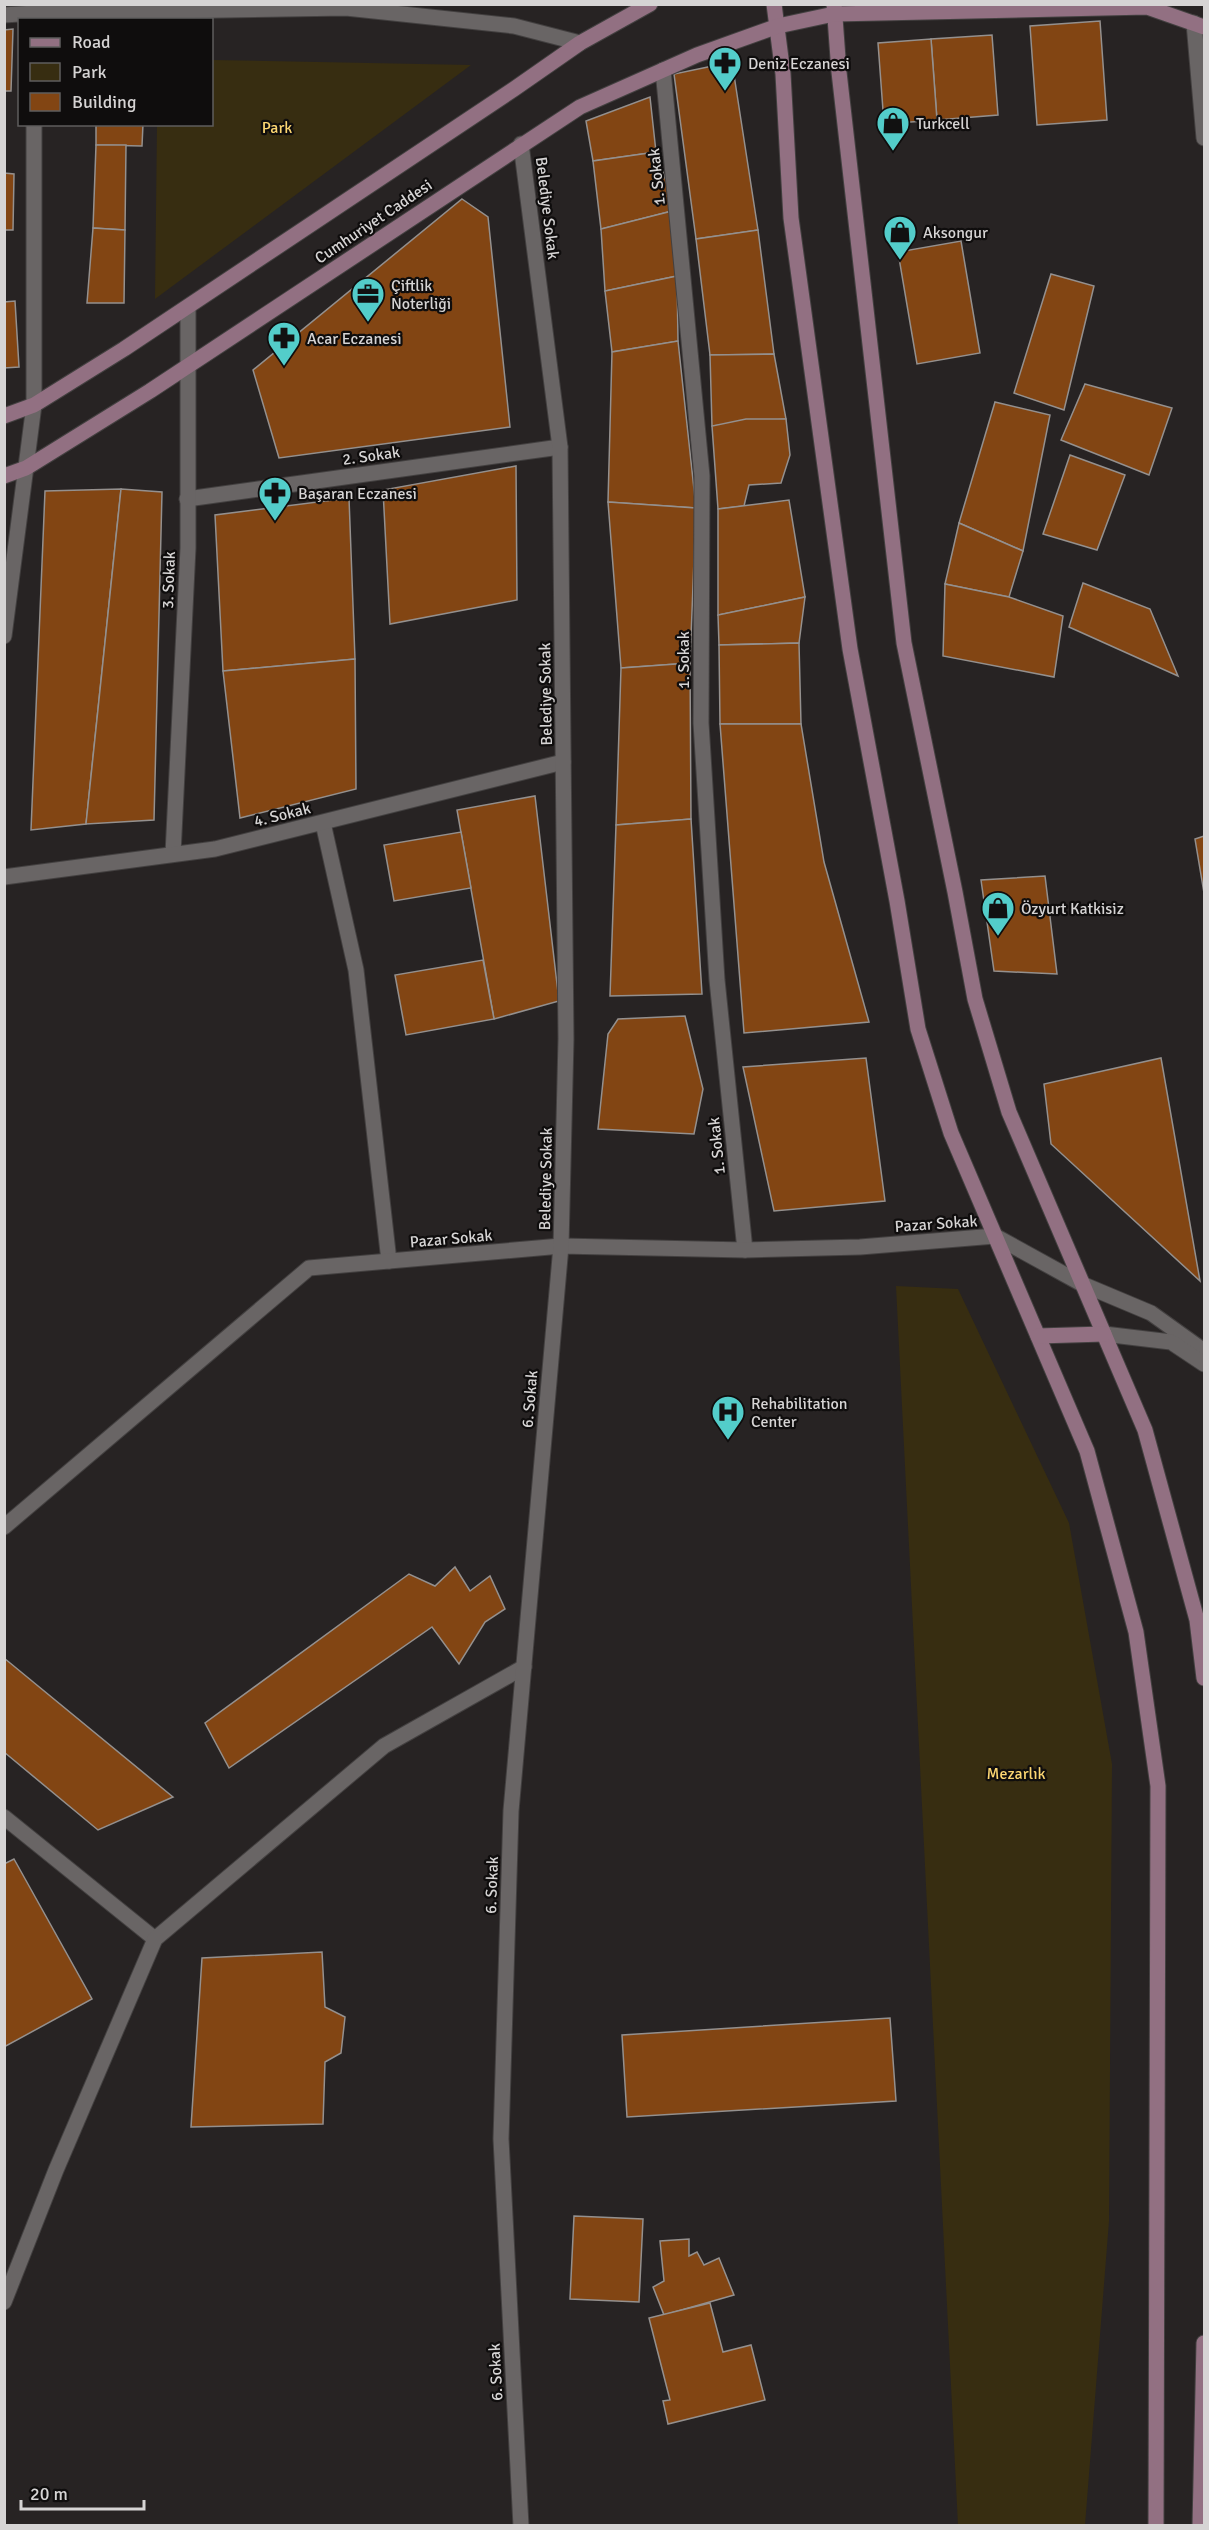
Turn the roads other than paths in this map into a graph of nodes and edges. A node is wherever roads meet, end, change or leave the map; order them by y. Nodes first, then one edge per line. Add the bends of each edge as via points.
1 (650, 4) edge
2 (774, 4) edge
3 (346, 6) edge
4 (1148, 6) edge
5 (834, 9) edge
6 (33, 12) edge
7 (4, 15) edge
8 (1199, 25) edge
9 (778, 26) junction
10 (580, 43) junction
11 (663, 70) junction
12 (34, 126) edge
13 (1204, 138) edge
14 (521, 144) junction
15 (188, 307) junction
16 (188, 366) junction
17 (34, 405) junction
18 (4, 416) edge
19 (560, 447) junction
20 (26, 468) junction
21 (4, 476) edge
22 (187, 499) junction
23 (4, 636) edge
24 (563, 762) junction
25 (323, 823) junction
26 (173, 854) junction
27 (4, 877) edge
28 (995, 1236) junction
29 (561, 1246) junction
30 (745, 1250) junction
31 (389, 1261) junction
32 (1082, 1284) junction
33 (1104, 1334) junction
34 (1038, 1336) junction
35 (1204, 1351) edge
36 (1204, 1364) edge
37 (4, 1527) edge
38 (524, 1667) junction
39 (1204, 1678) edge
40 (4, 1816) edge
41 (154, 1939) junction
42 (4, 2302) edge
43 (1204, 2343) edge
44 (521, 2526) edge
45 (1156, 2526) edge
46 (1200, 2526) edge

1 - 10 street, Cumhuriyet Caddesi
2 - 9 street
3 - 6 street
3 - 10 street via 514,26
4 - 5 street, Cumhuriyet Caddesi
4 - 8 street
5 - 9 street, Cumhuriyet Caddesi
5 - 32 street via 903,643 975,999 1009,1112
6 - 7 street
8 - 13 street
9 - 11 street, Cumhuriyet Caddesi
9 - 28 street via 791,218 850,649 918,1029 951,1133
10 - 15 street, Cumhuriyet Caddesi
11 - 14 street, Cumhuriyet Caddesi via 580,107
11 - 30 street, 1. Sokak via 702,476 701,723 717,980
12 - 17 street
14 - 16 street, Cumhuriyet Caddesi
14 - 19 street, Belediye Sokak
15 - 16 street, 3. Sokak
15 - 17 street, Cumhuriyet Caddesi
16 - 20 street, Cumhuriyet Caddesi
16 - 22 street, 3. Sokak
17 - 18 street, Cumhuriyet Caddesi
17 - 20 street
19 - 22 street, 2. Sokak
19 - 24 street, Belediye Sokak
20 - 21 street, Cumhuriyet Caddesi
20 - 23 street
22 - 26 street, 3. Sokak
24 - 25 street, 4. Sokak
24 - 29 street, Belediye Sokak via 566,1039
25 - 26 street, 4. Sokak via 215,849
25 - 31 street via 356,970
26 - 27 street, 4. Sokak
28 - 30 street, Pazar Sokak
28 - 32 street
28 - 34 street
29 - 30 street, Pazar Sokak
29 - 31 street, Pazar Sokak
29 - 38 street, 6. Sokak
31 - 37 street, Pazar Sokak via 309,1268
32 - 33 street
32 - 35 street via 1152,1313
33 - 34 street
33 - 36 street via 1171,1342
33 - 39 street via 1145,1430 1197,1620
34 - 45 street via 1087,1450 1137,1632 1158,1786
38 - 41 street via 384,1746
38 - 44 street, 6. Sokak via 511,1811 501,2139
40 - 41 street
41 - 42 street
43 - 46 street

